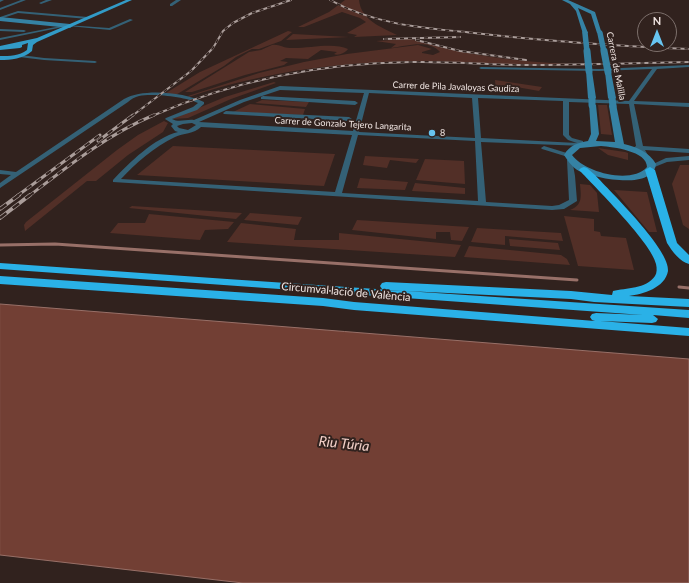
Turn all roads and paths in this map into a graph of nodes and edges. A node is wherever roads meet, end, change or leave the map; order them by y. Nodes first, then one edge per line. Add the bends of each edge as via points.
1 (24, 0) edge
2 (50, 0) edge
3 (130, 0) edge
4 (179, 0) edge
5 (564, 0) edge
6 (41, 3) dead end
7 (571, 4) junction
8 (171, 5) dead end
9 (0, 8) edge
10 (88, 18) junction
11 (0, 19) edge
12 (131, 20) dead end
13 (68, 26) junction
14 (0, 30) edge
15 (25, 32) junction
16 (0, 33) edge
17 (35, 33) junction
18 (0, 39) edge
19 (12, 46) junction
20 (0, 48) edge
21 (29, 48) junction
22 (21, 56) junction
23 (0, 58) edge
24 (95, 62) dead end
25 (689, 66) edge
26 (481, 68) dead end
27 (654, 68) junction
28 (367, 92) junction
29 (475, 97) junction
30 (263, 98) dead end
31 (566, 100) junction
32 (631, 102) junction
33 (355, 103) dead end
34 (689, 105) edge
35 (226, 113) dead end
36 (349, 119) dead end
37 (197, 124) junction
38 (176, 129) junction
39 (190, 130) junction
40 (356, 135) junction
41 (478, 142) junction
42 (586, 144) junction
43 (622, 146) junction
44 (640, 148) junction
45 (689, 151) edge
46 (646, 157) junction
47 (569, 158) junction
48 (689, 158) edge
49 (651, 168) junction
50 (584, 170) junction
51 (0, 172) edge
52 (18, 174) junction
53 (0, 186) edge
54 (338, 194) junction
55 (482, 203) junction
56 (689, 261) edge
57 (0, 266) edge
58 (0, 280) edge
59 (205, 280) junction
60 (571, 295) junction
61 (323, 302) junction
62 (689, 303) edge
63 (689, 314) edge
64 (689, 320) edge
65 (689, 332) edge

1 - 9 street
2 - 6 street
3 - 10 main road
4 - 8 street
5 - 7 street, Carrera de Malilla
7 - 42 street, Carrera de Malilla, bridge via 578,11 585,33 595,134
7 - 43 street, Carrera de Malilla, bridge via 592,13 600,34
10 - 11 street via 18,12
10 - 13 main road
11 - 13 street
12 - 13 street via 110,29
13 - 17 street
13 - 19 main road
13 - 21 main road via 35,41
14 - 15 street
15 - 16 street
15 - 17 street
17 - 18 street
19 - 20 main road
19 - 21 main road
21 - 22 main road via 29,51
22 - 23 main road
22 - 24 street
25 - 27 street
26 - 27 street
27 - 32 street
28 - 29 street, Carrer de Pila Javaloyas Gaudiza
28 - 37 street, Carrer de Pila Javaloyas Gaudiza via 280,88 242,101
28 - 40 street
29 - 31 street, Carrer de Pila Javaloyas Gaudiza
29 - 41 street
30 - 33 street
31 - 32 street, Carrer de Pila Javaloyas Gaudiza
31 - 42 street via 566,134
32 - 34 street, Carrer de Pila Javaloyas Gaudiza
32 - 44 street
35 - 36 street
37 - 38 street via 187,122
37 - 39 street via 198,127
37 - 40 street, Carrer de Gonzalo Tejero Langarita
38 - 39 street
38 - 52 street via 168,119 199,106 202,104 200,101 142,94 132,97
38 - 54 street via 115,181
39 - 40 street, Carrer de Gonzalo Tejero Langarita
40 - 41 street, Carrer de Gonzalo Tejero Langarita
40 - 54 street
41 - 42 street, Carrer de Gonzalo Tejero Langarita
41 - 47 street, Carrer de Gonzalo Tejero Langarita via 546,148
41 - 55 street
42 - 43 street
42 - 47 street via 570,151
43 - 44 street
43 - 46 street
44 - 45 street
44 - 46 street
46 - 49 street
47 - 50 street
47 - 55 street via 573,198 569,204 552,208
48 - 49 street via 666,160
49 - 50 street via 640,175 623,177
49 - 56 highway via 672,243
50 - 60 highway via 656,251 662,264 662,272 653,284 632,292
51 - 52 street
52 - 53 street
54 - 55 street
57 - 59 highway, Circumval·lació de València
58 - 61 highway, Circumval·lació de València
59 - 60 highway via 236,278
59 - 63 highway, Circumval·lació de València
60 - 62 highway
61 - 64 highway via 354,301 576,317
61 - 65 highway, Circumval·lació de València

